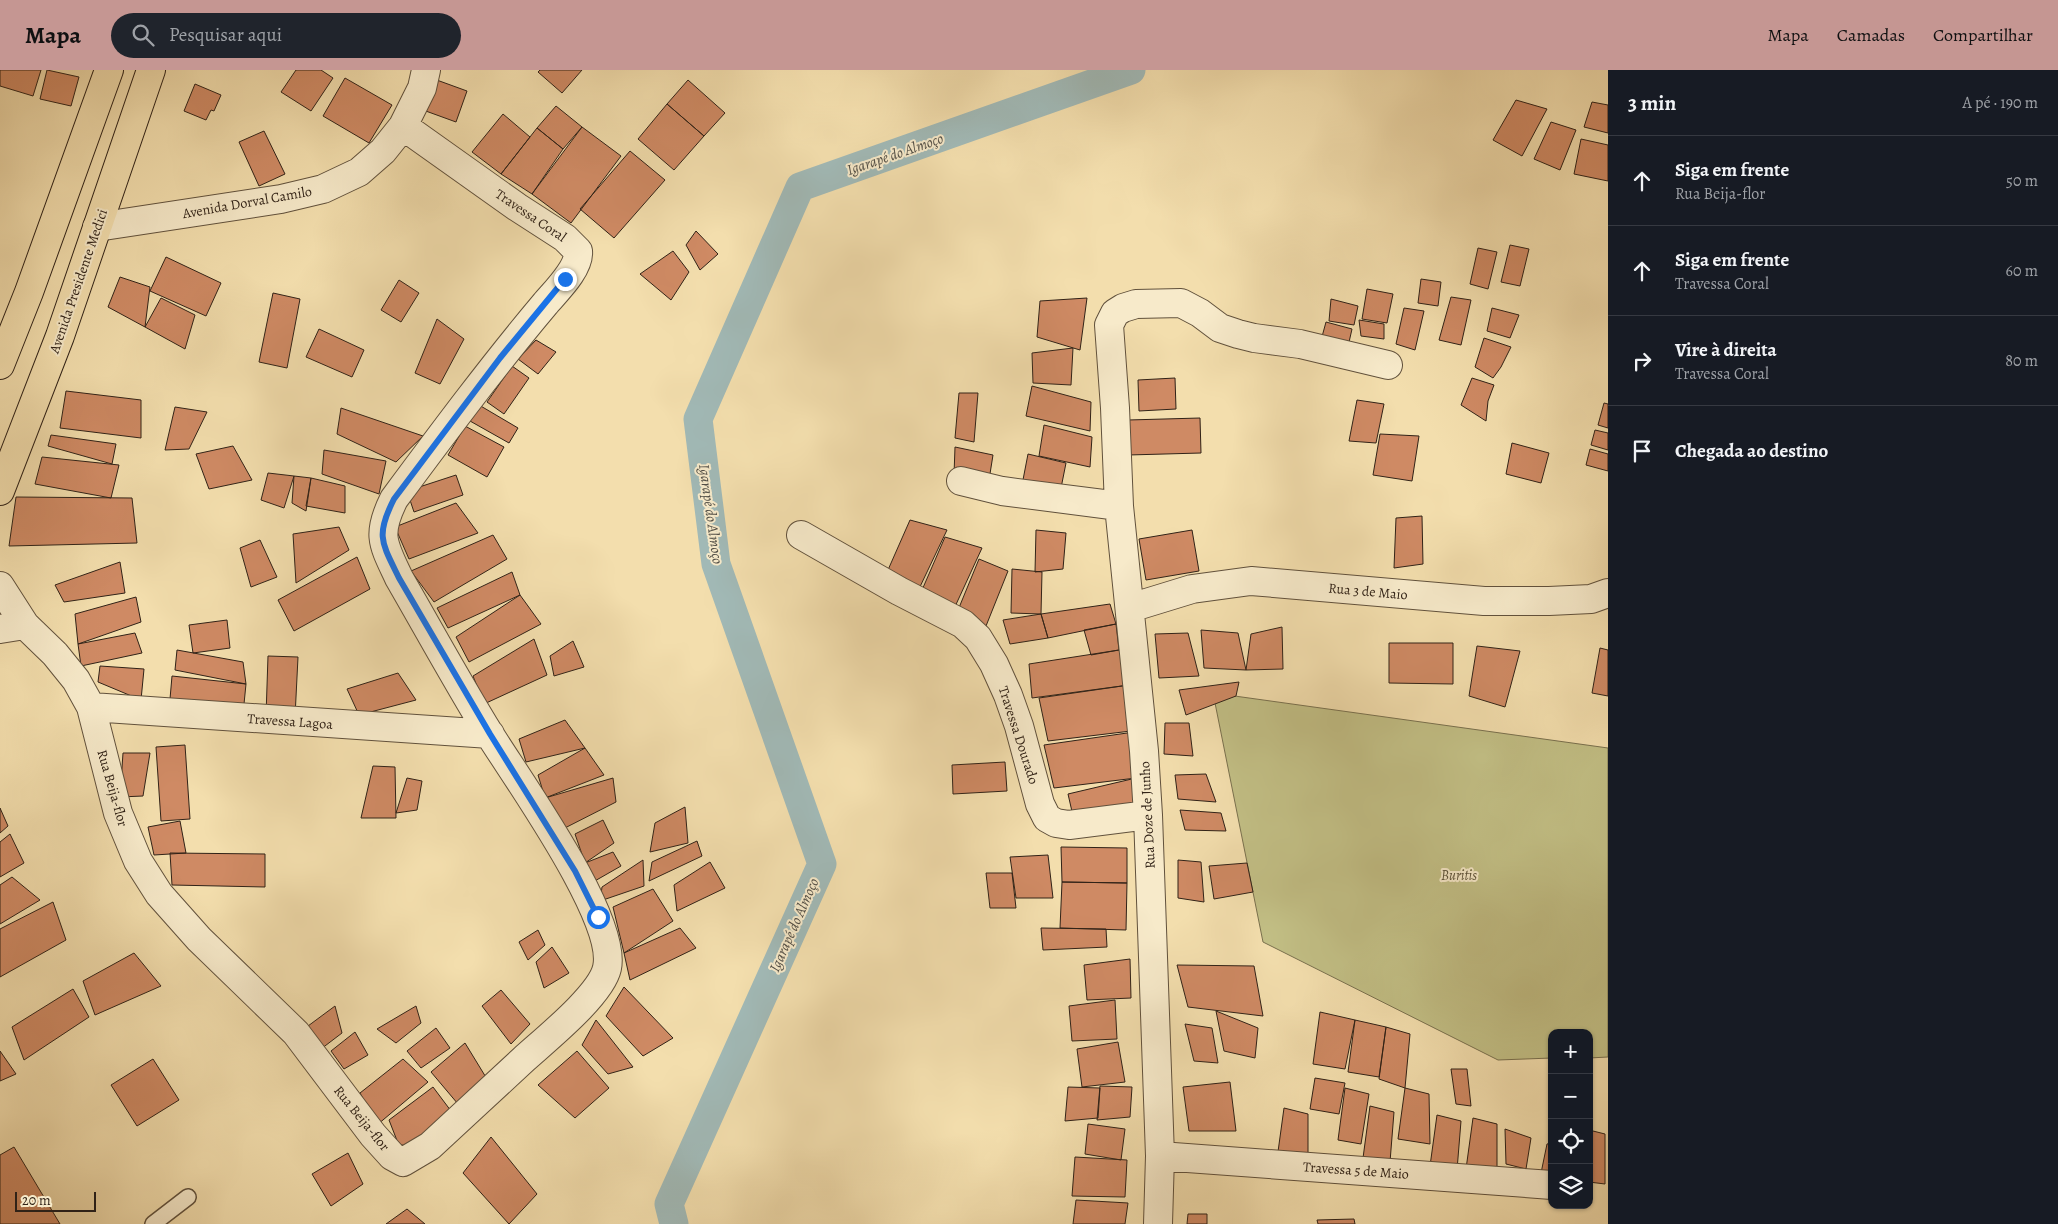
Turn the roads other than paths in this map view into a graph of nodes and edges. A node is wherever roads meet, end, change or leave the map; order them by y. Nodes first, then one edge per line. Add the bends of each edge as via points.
1 (109, 70) edge
2 (151, 70) edge
3 (426, 70) edge
4 (403, 126) junction
5 (97, 227) junction
6 (1388, 364) dead end
7 (0, 365) edge
8 (961, 481) dead end
9 (0, 491) edge
10 (1119, 506) junction
11 (801, 535) dead end
12 (0, 586) edge
13 (1608, 593) edge
14 (1130, 608) junction
15 (13, 627) edge
16 (91, 707) junction
17 (490, 734) junction
18 (1148, 815) junction
19 (1160, 1156) junction
20 (1548, 1185) edge
21 (188, 1197) dead end
22 (153, 1224) edge
23 (1158, 1224) edge

1 - 7 main road
2 - 5 main road, Avenida Presidente Medici
3 - 4 street, Avenida Dorval Camilo via 422,88
4 - 5 street, Avenida Dorval Camilo via 359,172 323,189 281,199
4 - 17 street, Travessa Coral via 565,238 578,251 579,259 565,279 500,358 394,499 381,534 399,578
5 - 9 main road, Avenida Presidente Medici via 60,336
6 - 10 street, Rua Doze de Junho via 1238,334 1220,328 1181,303 1136,304 1114,313 1108,336
8 - 10 street via 1002,491
10 - 14 street, Rua Doze de Junho
11 - 18 street, Travessa Dourado via 963,624 978,638 994,664 1020,726 1040,804 1047,818 1069,825
12 - 15 street, Rua Beija-flor
13 - 14 street, Rua 3 de Maio via 1574,600 1484,600 1250,581 1192,589
14 - 18 street, Rua Doze de Junho
15 - 16 street, Rua Beija-flor via 55,654 76,680
16 - 17 street, Travessa Lagoa
16 - 17 street, Rua Beija-flor via 118,813 138,861 159,894 199,939 296,1032 373,1135 392,1156 403,1162 430,1146 567,1019 601,984 607,968 608,949 598,917 575,871
18 - 19 street, Rua Doze de Junho
19 - 20 street, Travessa 5 de Maio
19 - 23 street, Rua Doze de Junho
21 - 22 lane

